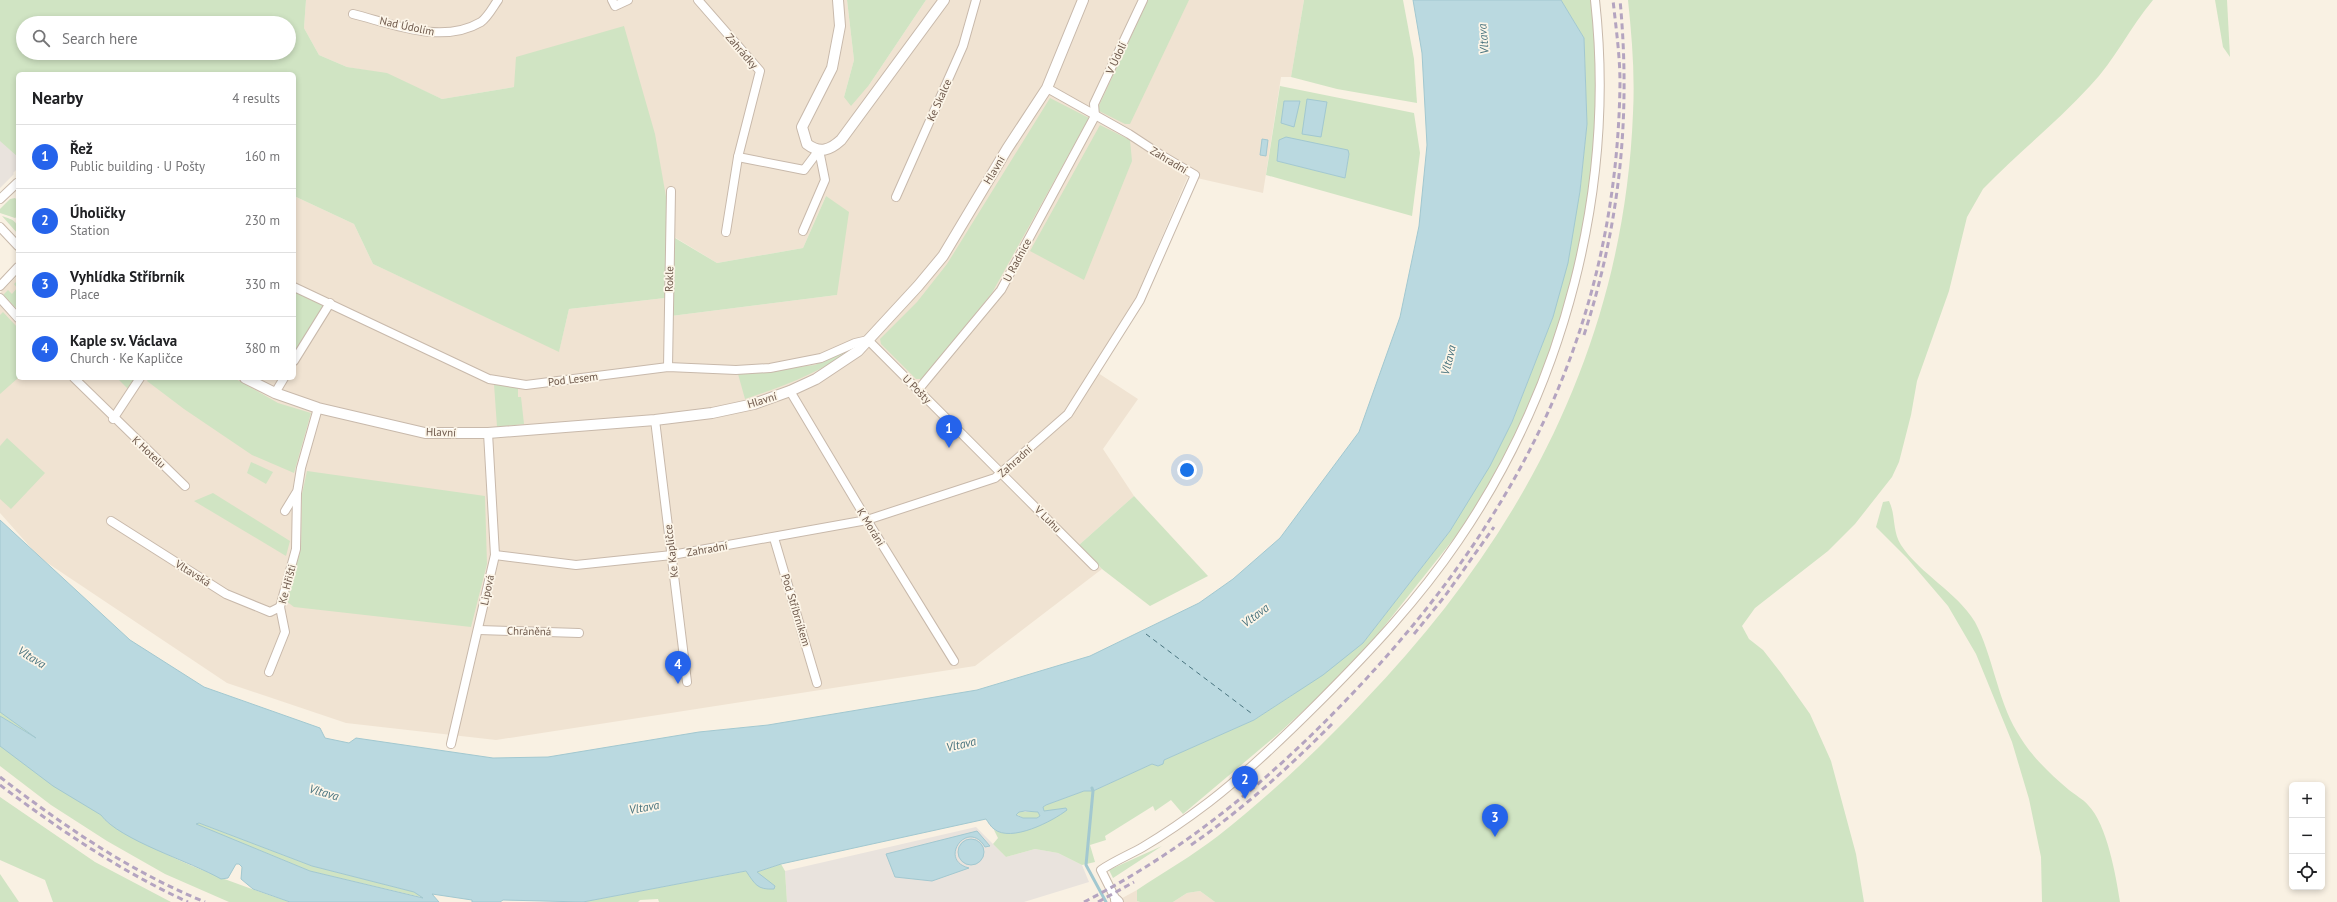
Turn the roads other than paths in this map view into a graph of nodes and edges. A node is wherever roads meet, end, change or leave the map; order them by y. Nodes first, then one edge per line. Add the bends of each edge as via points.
1 (498, 0) edge
2 (612, 0) edge
3 (628, 0) edge
4 (698, 0) edge
5 (838, 0) edge
6 (944, 0) edge
7 (976, 0) edge
8 (1083, 0) edge
9 (1143, 0) edge
10 (1595, 0) edge
11 (353, 14) dead end
12 (1047, 88) junction
13 (1095, 116) junction
14 (819, 150) junction
15 (738, 157) junction
16 (16, 184) edge
17 (671, 191) dead end
18 (896, 198) dead end
19 (0, 199) edge
20 (0, 227) edge
21 (803, 231) dead end
22 (726, 232) dead end
23 (16, 244) edge
24 (16, 269) edge
25 (0, 286) edge
26 (296, 289) edge
27 (0, 298) edge
28 (330, 302) junction
29 (16, 316) edge
30 (868, 340) junction
31 (296, 358) edge
32 (668, 367) junction
33 (76, 380) edge
34 (139, 380) edge
35 (249, 380) edge
36 (283, 380) edge
37 (918, 390) junction
38 (790, 391) junction
39 (275, 393) junction
40 (318, 408) junction
41 (113, 419) junction
42 (655, 420) junction
43 (488, 433) junction
44 (1001, 473) junction
45 (185, 486) dead end
46 (297, 493) junction
47 (285, 511) dead end
48 (866, 520) junction
49 (111, 521) dead end
50 (774, 538) junction
51 (494, 555) junction
52 (672, 555) junction
53 (1094, 566) dead end
54 (280, 607) junction
55 (479, 630) junction
56 (579, 633) dead end
57 (954, 661) dead end
58 (269, 672) dead end
59 (687, 682) dead end
60 (817, 682) dead end
61 (451, 744) dead end
62 (1117, 901) edge

1 - 11 street, Nad Údolím via 482,21 467,28 436,33
2 - 3 street via 615,6
4 - 15 street, Zahrádky via 760,71
5 - 14 street via 840,26 832,68 802,127 807,144
6 - 14 street via 841,140 827,150
7 - 18 street, Ke Skalce via 962,46
8 - 12 street, Hlavní
9 - 13 street, V Údolí via 1094,104
10 - 62 street via 1600,76 1598,122 1592,200 1582,252 1571,295 1542,383 1492,486 1457,542 1412,601 1356,665 1285,736 1209,802 1144,846 1101,870
12 - 13 street, Zahradní
12 - 30 street, Hlavní via 943,256
13 - 37 street, U Radnice via 1001,290
13 - 44 street, Zahradní via 1195,175 1140,300 1068,414
14 - 15 street via 804,170
14 - 21 street via 825,180
15 - 22 street, Zahrádky
16 - 19 street
17 - 32 street, Rokle
20 - 23 street
24 - 25 street
26 - 28 street, Pod Lesem
27 - 29 street
28 - 31 street
28 - 32 street, Pod Lesem via 489,379 526,385
30 - 32 street, Pod Lesem via 821,358 770,368 736,370
30 - 37 street, U Pošty
30 - 38 street, Hlavní via 858,351 816,379
33 - 41 street, K Hotelu
34 - 41 street
35 - 39 street, Hlavní
36 - 39 street
37 - 44 street, U Pošty
38 - 42 street, Hlavní via 754,404 712,413
38 - 48 street, K Moráni
39 - 40 street, Hlavní
40 - 43 street, Hlavní via 425,433
40 - 46 street, Ke Hřišti via 301,468
41 - 45 street, K Hotelu
42 - 43 street, Hlavní
42 - 52 street, Ke Kapličce
43 - 51 street, Lipová
44 - 48 street, Zahradní via 986,482
44 - 53 street, V Luhu
46 - 47 street, Ke Hřišti
46 - 54 street, Ke Hřišti via 296,549
48 - 50 street, Zahradní
48 - 57 street, K Moráni
49 - 54 street, Vltavská via 226,594 270,612
50 - 52 street, Zahradní
50 - 60 street, Pod Stříbrníkem
51 - 52 street, Zahradní via 576,565
51 - 55 street, Lipová
52 - 59 street, Ke Kapličce
54 - 58 street, Ke Hřišti via 285,632
55 - 56 street, Chráněná
55 - 61 street, Lipová

